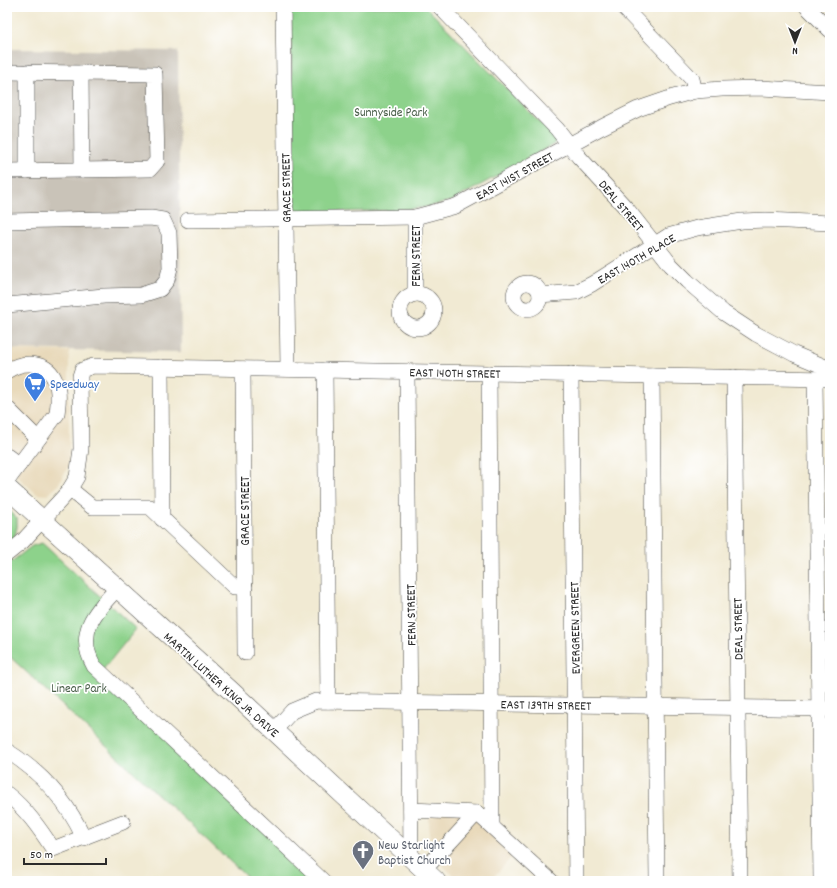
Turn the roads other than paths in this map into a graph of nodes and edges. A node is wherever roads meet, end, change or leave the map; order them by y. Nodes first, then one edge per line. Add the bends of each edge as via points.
1 (283, 7) edge
2 (440, 7) edge
3 (623, 7) edge
4 (808, 7) edge
5 (830, 30) edge
6 (7, 72) edge
7 (27, 72) junction
8 (81, 73) junction
9 (695, 91) junction
10 (830, 92) edge
11 (570, 144) junction
12 (27, 170) junction
13 (82, 170) junction
14 (7, 171) edge
15 (415, 217) junction
16 (286, 218) junction
17 (188, 220) dead end
18 (7, 221) edge
19 (830, 223) edge
20 (655, 245) junction
21 (415, 294) dead end
22 (540, 295) dead end
23 (7, 305) edge
24 (161, 367) junction
25 (244, 369) junction
26 (288, 369) junction
27 (830, 369) edge
28 (325, 370) junction
29 (7, 371) edge
30 (407, 372) junction
31 (489, 373) junction
32 (571, 374) junction
33 (652, 376) junction
34 (734, 377) junction
35 (815, 379) junction
36 (830, 379) edge
37 (7, 408) edge
38 (38, 439) junction
39 (7, 456) edge
40 (19, 465) junction
41 (7, 481) edge
42 (7, 488) edge
43 (70, 489) junction
44 (162, 519) junction
45 (42, 520) junction
46 (7, 554) edge
47 (245, 587) junction
48 (117, 588) junction
49 (245, 653) dead end
50 (328, 701) junction
51 (411, 701) junction
52 (491, 703) junction
53 (575, 704) junction
54 (656, 706) junction
55 (738, 707) junction
56 (825, 709) edge
57 (274, 731) junction
58 (7, 750) edge
59 (7, 794) edge
60 (411, 810) junction
61 (477, 812) junction
62 (123, 822) dead end
63 (492, 826) junction
64 (84, 838) junction
65 (424, 870) edge
66 (323, 881) edge
67 (552, 881) edge
68 (576, 881) edge
69 (657, 881) edge
70 (740, 881) edge
71 (821, 881) edge

1 - 16 street, GRACE STREET
2 - 11 street, DEAL STREET
3 - 9 street via 692,79
4 - 5 street
6 - 7 street
7 - 8 street
7 - 12 street
8 - 13 street
8 - 13 street via 155,74 157,122 157,161 150,169
9 - 10 street, EAST 141ST STREET via 761,88
9 - 11 street, EAST 141ST STREET via 638,109
11 - 15 street, EAST 141ST STREET via 456,206
11 - 20 street, DEAL STREET
12 - 13 street
12 - 14 street
15 - 16 street, EAST 141ST STREET
15 - 21 street, FERN STREET
16 - 17 street, EAST 141ST STREET
16 - 26 street, GRACE STREET
18 - 23 street via 151,218 163,220 168,233 170,268 167,280 160,289 141,295
19 - 20 street, EAST 140TH PLACE via 766,220 720,224 674,234
20 - 22 street, EAST 140TH PLACE via 576,292
20 - 27 street, DEAL STREET via 687,281 724,313 775,345
24 - 25 street, EAST 140TH STREET
24 - 43 street, EAST 140TH STREET via 93,366 82,370 80,459 77,477
24 - 44 street
25 - 26 street, EAST 140TH STREET
25 - 47 street, GRACE STREET
26 - 28 street, EAST 140TH STREET
28 - 30 street, EAST 140TH STREET
28 - 50 street
29 - 38 street via 14,366 31,363 40,365 53,376 57,385 57,414
30 - 31 street, EAST 140TH STREET
30 - 51 street, FERN STREET
31 - 32 street, EAST 140TH STREET
31 - 52 street
32 - 33 street, EAST 140TH STREET
32 - 53 street, EVERGREEN STREET
33 - 34 street, EAST 140TH STREET
33 - 54 street
34 - 35 street, EAST 140TH STREET
34 - 55 street, DEAL STREET
35 - 36 street, EAST 140TH STREET
35 - 56 street
37 - 38 street
38 - 40 street
39 - 40 street
40 - 41 street
42 - 45 main road, MARTIN LUTHER KING JR. DRIVE
43 - 44 street via 92,507 150,507
43 - 45 street
44 - 47 street via 235,587
45 - 46 street
45 - 48 main road, MARTIN LUTHER KING JR. DRIVE
47 - 49 street, GRACE STREET
48 - 57 main road, MARTIN LUTHER KING JR. DRIVE
48 - 66 street via 94,614 87,632 88,657 94,666
50 - 51 street, EAST 139TH STREET
50 - 57 street, EAST 139TH STREET via 316,700 292,711
51 - 52 street, EAST 139TH STREET
51 - 60 street, FERN STREET
52 - 53 street, EAST 139TH STREET
52 - 63 street
53 - 54 street, EAST 139TH STREET
53 - 68 street, EVERGREEN STREET
54 - 55 street, EAST 139TH STREET
54 - 69 street
55 - 56 street, EAST 139TH STREET
55 - 70 street, DEAL STREET
56 - 71 street
57 - 65 main road, MARTIN LUTHER KING JR. DRIVE
58 - 64 street via 37,771 47,782 74,816
59 - 64 street via 40,829 53,849
60 - 61 street
60 - 65 street, FERN STREET
61 - 63 street
61 - 65 street
62 - 64 street
63 - 67 street

